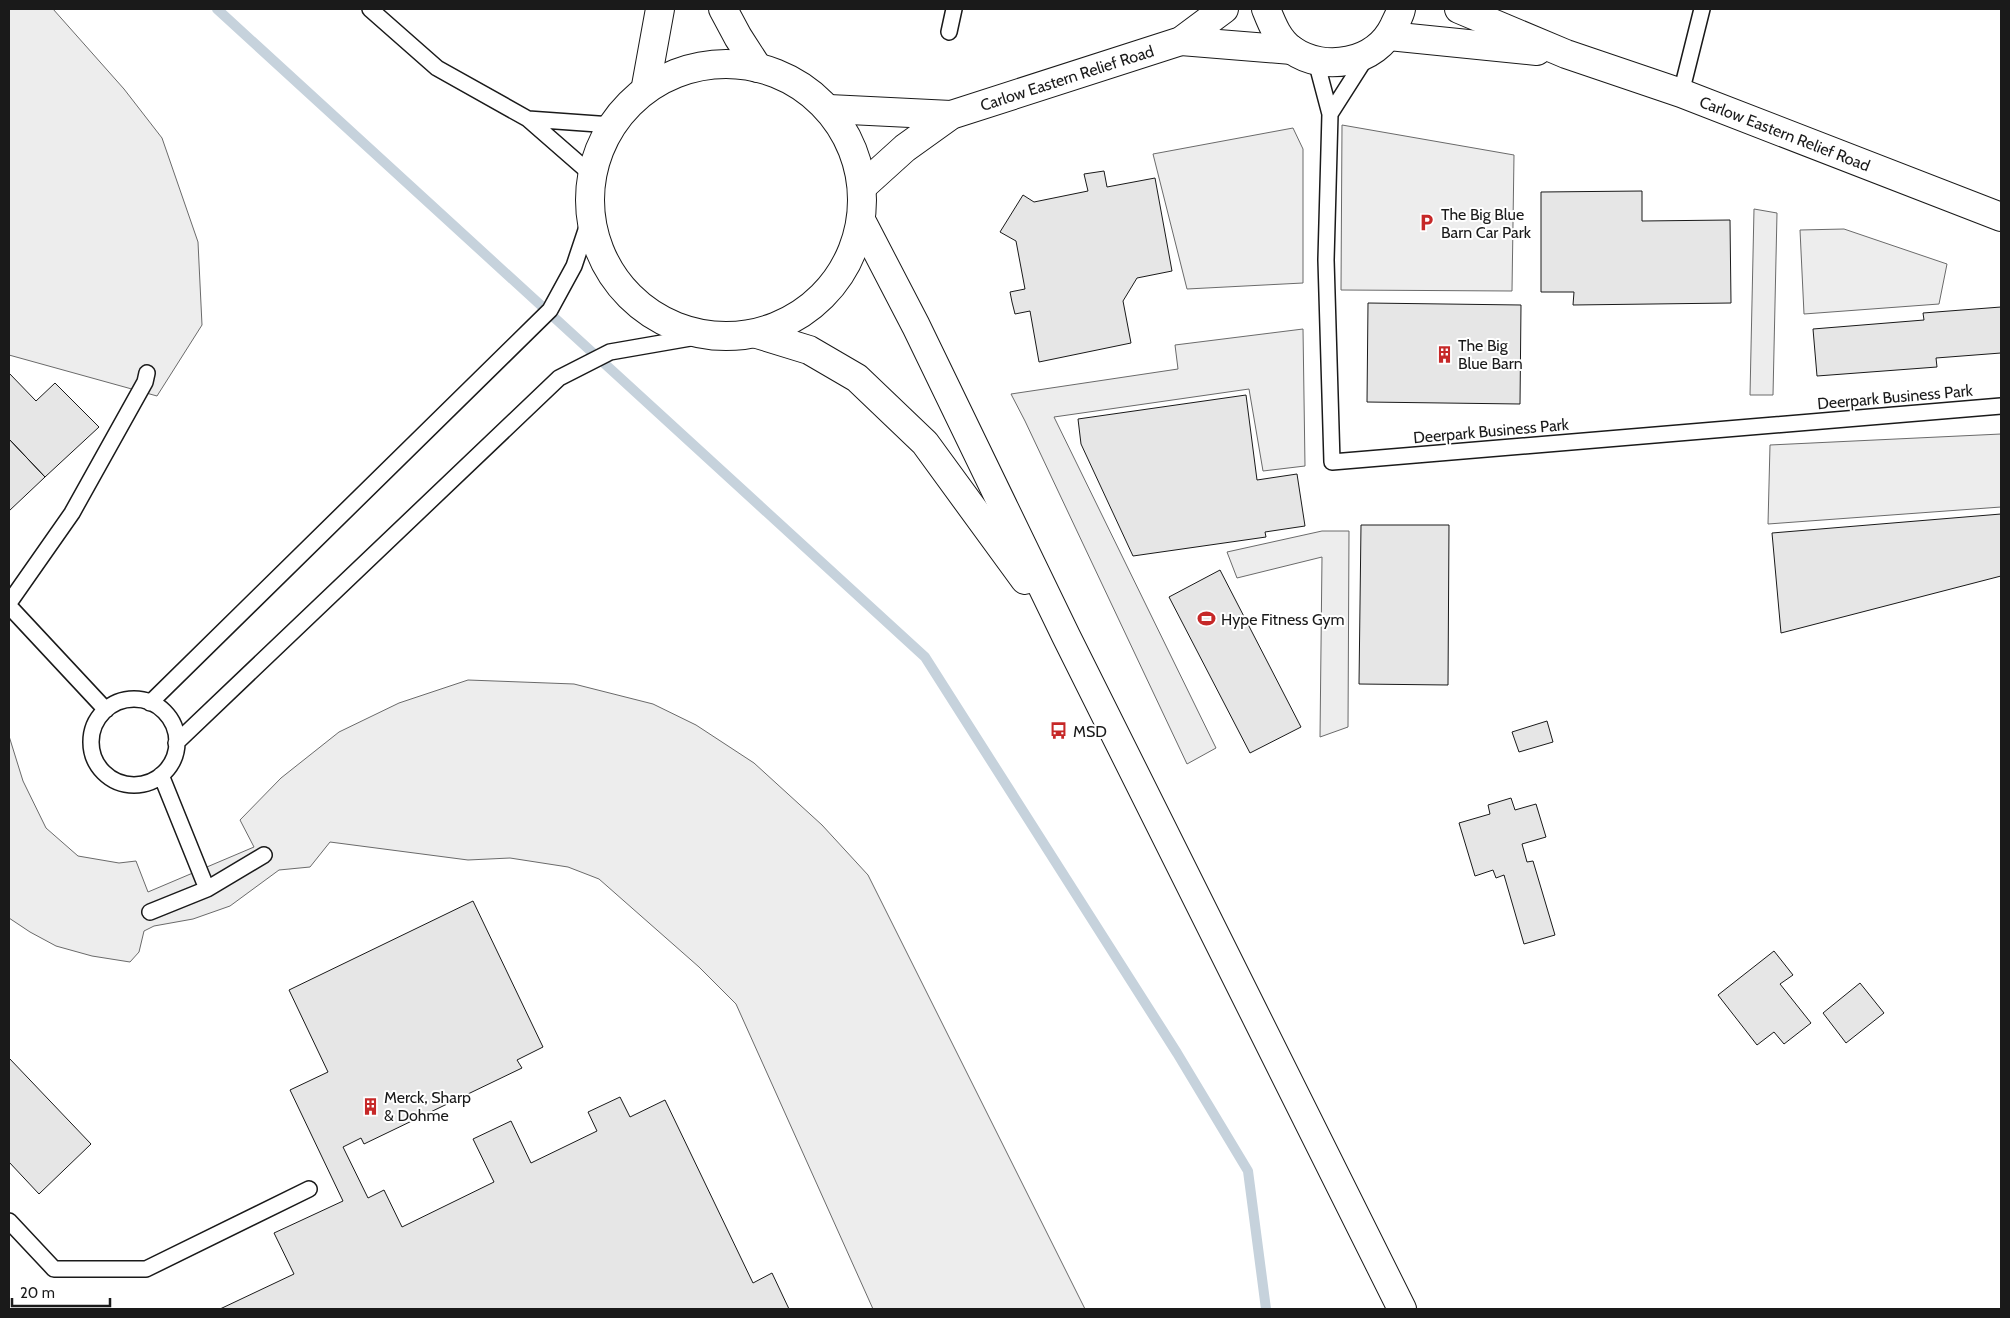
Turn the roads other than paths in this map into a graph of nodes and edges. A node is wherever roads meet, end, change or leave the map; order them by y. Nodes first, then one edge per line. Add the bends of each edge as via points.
1 (370, 9) edge
2 (660, 9) edge
3 (723, 9) edge
4 (954, 9) edge
5 (1224, 9) edge
6 (1266, 9) edge
7 (1401, 9) edge
8 (1459, 9) edge
9 (1702, 9) edge
10 (949, 32) dead end
11 (1389, 36) junction
12 (1181, 41) junction
13 (1292, 50) junction
14 (1369, 54) junction
15 (1566, 54) junction
16 (1316, 62) junction
17 (758, 68) junction
18 (646, 86) junction
19 (1681, 93) junction
20 (829, 109) junction
21 (1330, 114) junction
22 (951, 115) junction
23 (528, 119) junction
24 (612, 125) junction
25 (591, 174) junction
26 (863, 186) junction
27 (590, 218) junction
28 (2001, 218) edge
29 (863, 224) junction
30 (757, 334) junction
31 (702, 336) junction
32 (147, 373) dead end
33 (2001, 406) edge
34 (9, 604) edge
35 (1066, 636) junction
36 (150, 703) junction
37 (106, 710) junction
38 (176, 743) junction
39 (161, 775) junction
40 (264, 855) dead end
41 (207, 889) junction
42 (150, 912) dead end
43 (310, 1189) dead end
44 (9, 1221) edge
45 (1402, 1309) edge

1 - 23 lane via 437,68
2 - 18 main road
3 - 17 main road
4 - 10 lane
5 - 12 main road, Carlow Eastern Relief Road
6 - 13 main road via 1273,30
7 - 11 main road
8 - 15 main road, Carlow Eastern Relief Road
9 - 19 lane
11 - 14 main road
11 - 15 main road, Carlow Eastern Relief Road
12 - 13 main road, Carlow Eastern Relief Road
12 - 22 main road, Carlow Eastern Relief Road
13 - 16 main road
14 - 16 main road via 1343,63
14 - 21 lane
15 - 19 main road, Carlow Eastern Relief Road
16 - 21 lane
17 - 18 main road via 719,63 672,74
17 - 20 main road via 804,88
18 - 24 main road
19 - 28 main road, Carlow Eastern Relief Road
20 - 22 main road, Carlow Eastern Relief Road
20 - 26 main road via 850,144
21 - 33 lane, Deerpark Business Park via 1326,260 1332,462
22 - 26 main road, Carlow Eastern Relief Road via 905,148
23 - 24 lane
23 - 25 lane
24 - 25 main road
25 - 27 main road
26 - 29 main road
27 - 31 main road via 604,261 628,296 663,324
27 - 36 lane via 574,266 550,310
29 - 30 main road via 844,267 824,297 794,319
29 - 35 main road
30 - 31 main road
30 - 35 main road via 810,350 857,378 925,443
31 - 38 lane via 610,352 559,378
32 - 34 lane via 146,382 72,513
34 - 37 lane
35 - 45 main road
36 - 37 lane via 127,700
36 - 38 lane via 170,719
37 - 39 lane via 92,732 94,759 101,770 117,782 137,785
38 - 39 lane via 170,766
39 - 41 lane
40 - 41 lane
41 - 42 lane
43 - 44 lane via 146,1269 54,1269

